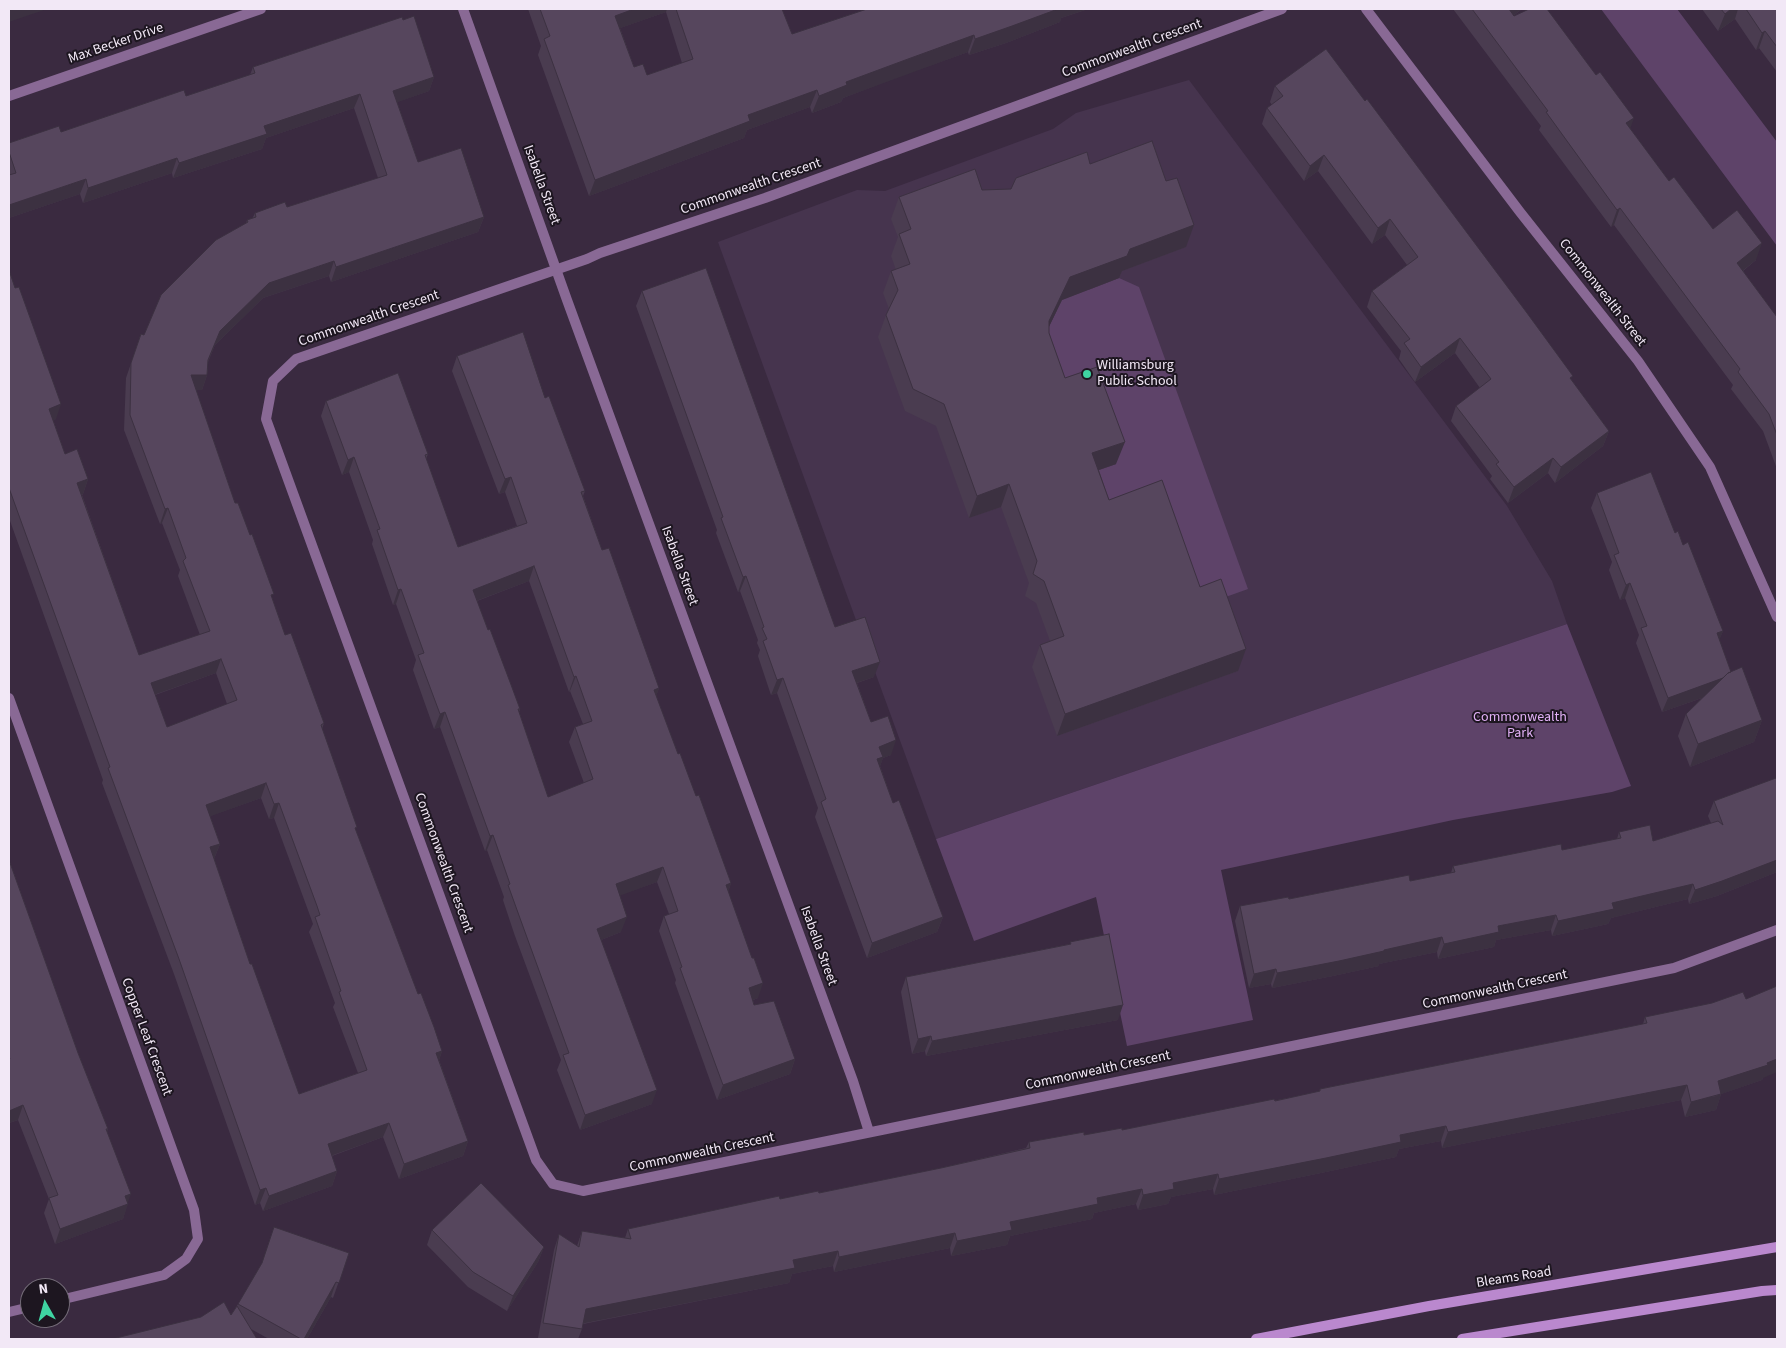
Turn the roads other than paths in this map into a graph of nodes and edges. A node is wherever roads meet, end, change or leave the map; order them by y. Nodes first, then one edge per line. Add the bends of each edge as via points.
1 (261, 9) edge
2 (463, 9) edge
3 (1282, 9) edge
4 (1366, 9) edge
5 (9, 96) edge
6 (556, 269) junction
7 (1777, 617) edge
8 (9, 698) edge
9 (1777, 930) edge
10 (868, 1132) junction
11 (1777, 1247) edge
12 (1777, 1290) edge
13 (70, 1298) edge
14 (1256, 1339) edge
15 (1462, 1339) edge

1 - 5 street, Max Becker Drive
2 - 6 street, Isabella Street
3 - 6 street, Commonwealth Crescent via 765,198
4 - 7 street, Commonwealth Street via 1644,370 1710,467
6 - 10 street, Isabella Street
6 - 10 street, Commonwealth Crescent via 296,359 273,381 266,419 269,428 536,1160 554,1184 584,1192
8 - 13 street, Copper Leaf Crescent via 194,1210 198,1239 186,1259 164,1275
9 - 10 street, Commonwealth Crescent via 1674,968
11 - 14 main road, Bleams Road
12 - 15 main road

